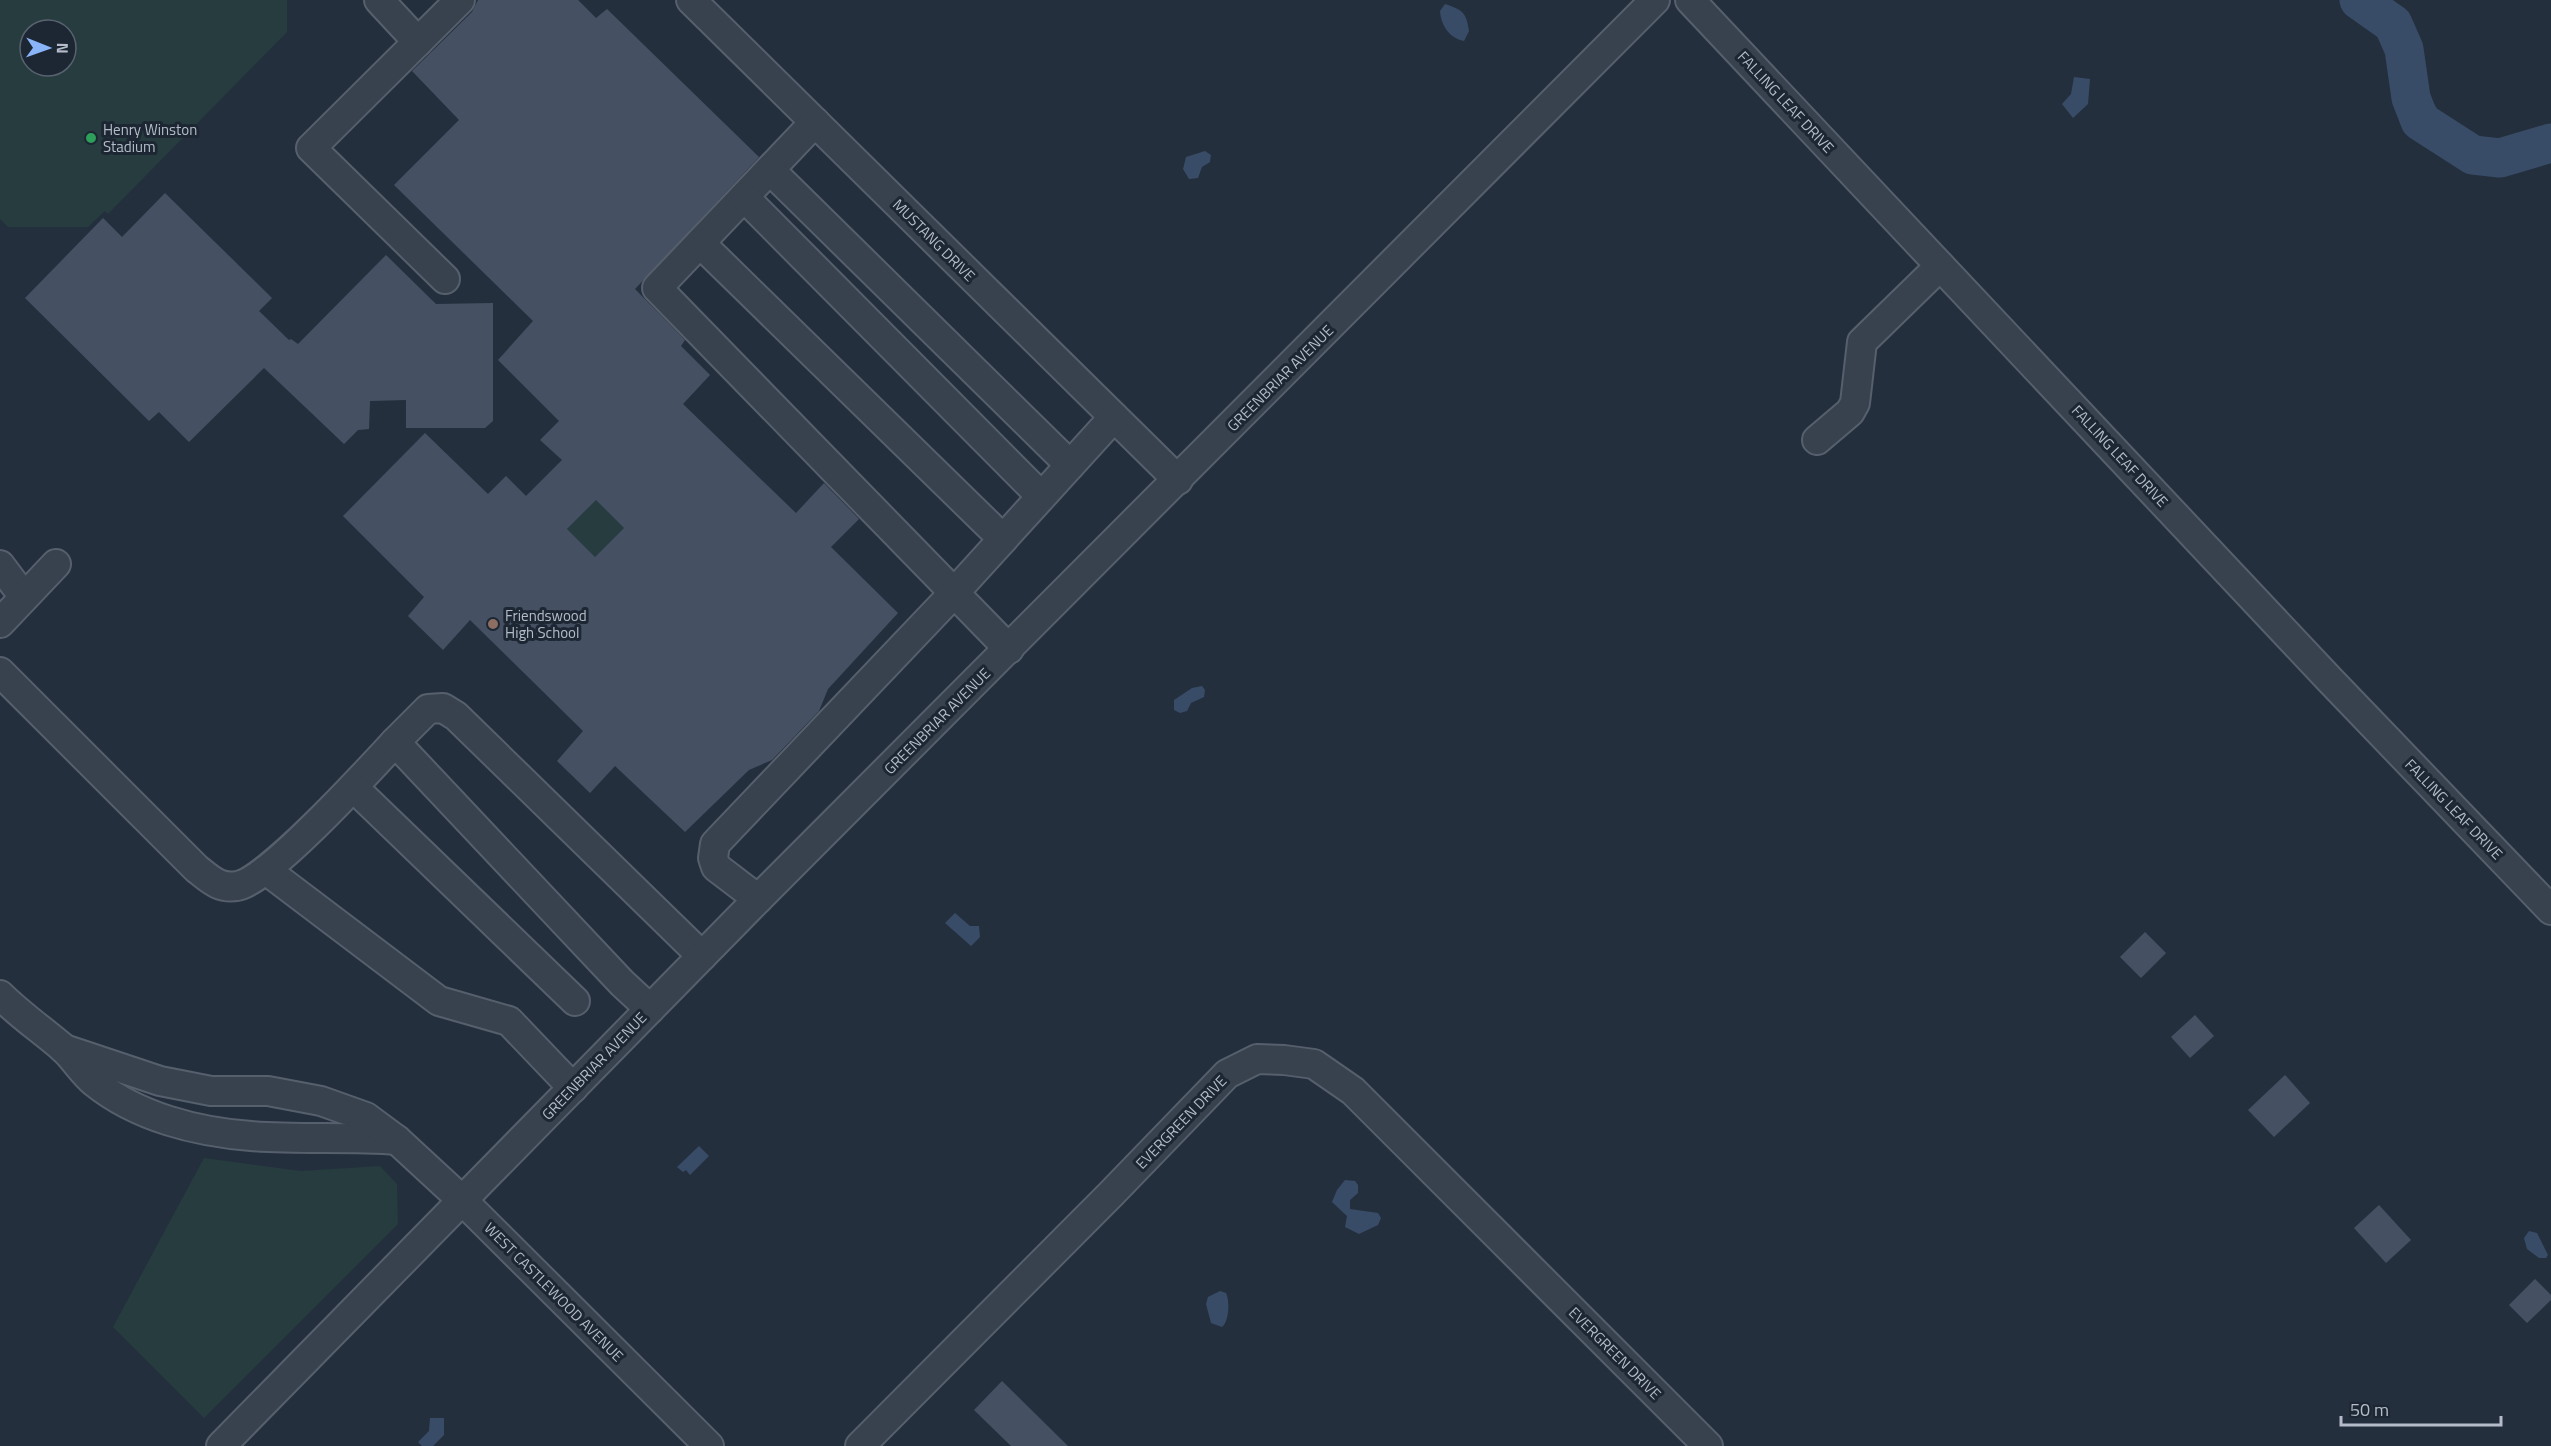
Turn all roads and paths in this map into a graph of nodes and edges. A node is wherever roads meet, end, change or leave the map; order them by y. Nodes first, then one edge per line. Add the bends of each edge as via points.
1 (379, 0) edge
2 (460, 0) edge
3 (691, 0) edge
4 (1655, 0) edge
5 (1690, 0) edge
6 (418, 42) junction
7 (815, 122) junction
8 (770, 170) junction
9 (744, 197) junction
10 (700, 243) junction
11 (1940, 266) junction
12 (445, 279) dead end
13 (1114, 417) junction
14 (1817, 440) dead end
15 (1070, 465) junction
16 (1178, 480) junction
17 (1041, 496) junction
18 (1003, 539) junction
19 (56, 564) dead end
20 (0, 565) edge
21 (954, 593) junction
22 (24, 597) junction
23 (0, 623) edge
24 (1009, 649) junction
25 (0, 672) edge
26 (395, 742) junction
27 (353, 787) junction
28 (266, 870) junction
29 (758, 899) junction
30 (2551, 910) edge
31 (702, 956) junction
32 (0, 995) edge
33 (575, 1001) dead end
34 (650, 1009) junction
35 (64, 1049) junction
36 (573, 1088) junction
37 (397, 1140) junction
38 (462, 1200) junction
39 (221, 1446) edge
40 (709, 1446) edge
41 (860, 1446) edge
42 (1708, 1446) edge

1 - 6 street
2 - 6 street
3 - 7 street, MUSTANG DRIVE
4 - 16 street, GREENBRIAR AVENUE
5 - 11 street, FALLING LEAF DRIVE
6 - 12 street via 311,147
7 - 8 street
7 - 13 street, MUSTANG DRIVE
8 - 9 street
8 - 15 street
9 - 10 street
9 - 17 street
10 - 18 street
10 - 21 street via 657,288
11 - 14 street via 1862,342 1855,403
11 - 30 street, FALLING LEAF DRIVE
13 - 15 street
13 - 16 street, MUSTANG DRIVE
15 - 17 street
16 - 24 street, GREENBRIAR AVENUE
17 - 18 street
18 - 21 street
19 - 22 street
20 - 22 street
21 - 24 street
21 - 29 street via 715,844 716,867
22 - 23 street
24 - 29 street, GREENBRIAR AVENUE
25 - 28 street via 197,869 218,885 248,883
26 - 27 street
26 - 31 street via 428,709 443,708 456,716
26 - 34 street
27 - 28 street
27 - 33 street
28 - 36 street via 439,1001 509,1021
29 - 31 street, GREENBRIAR AVENUE
31 - 34 street, GREENBRIAR AVENUE
32 - 35 street, WEST CASTLEWOOD AVENUE
34 - 36 street, GREENBRIAR AVENUE
35 - 37 street, WEST CASTLEWOOD AVENUE via 160,1081 211,1091 268,1092 321,1101 366,1117
35 - 37 street, WEST CASTLEWOOD AVENUE via 93,1081 125,1102 204,1131 252,1137
36 - 38 street, GREENBRIAR AVENUE
37 - 38 street, WEST CASTLEWOOD AVENUE
38 - 39 street, GREENBRIAR AVENUE
38 - 40 street, WEST CASTLEWOOD AVENUE
41 - 42 street, EVERGREEN DRIVE via 1227,1074 1257,1059 1314,1064 1353,1091

